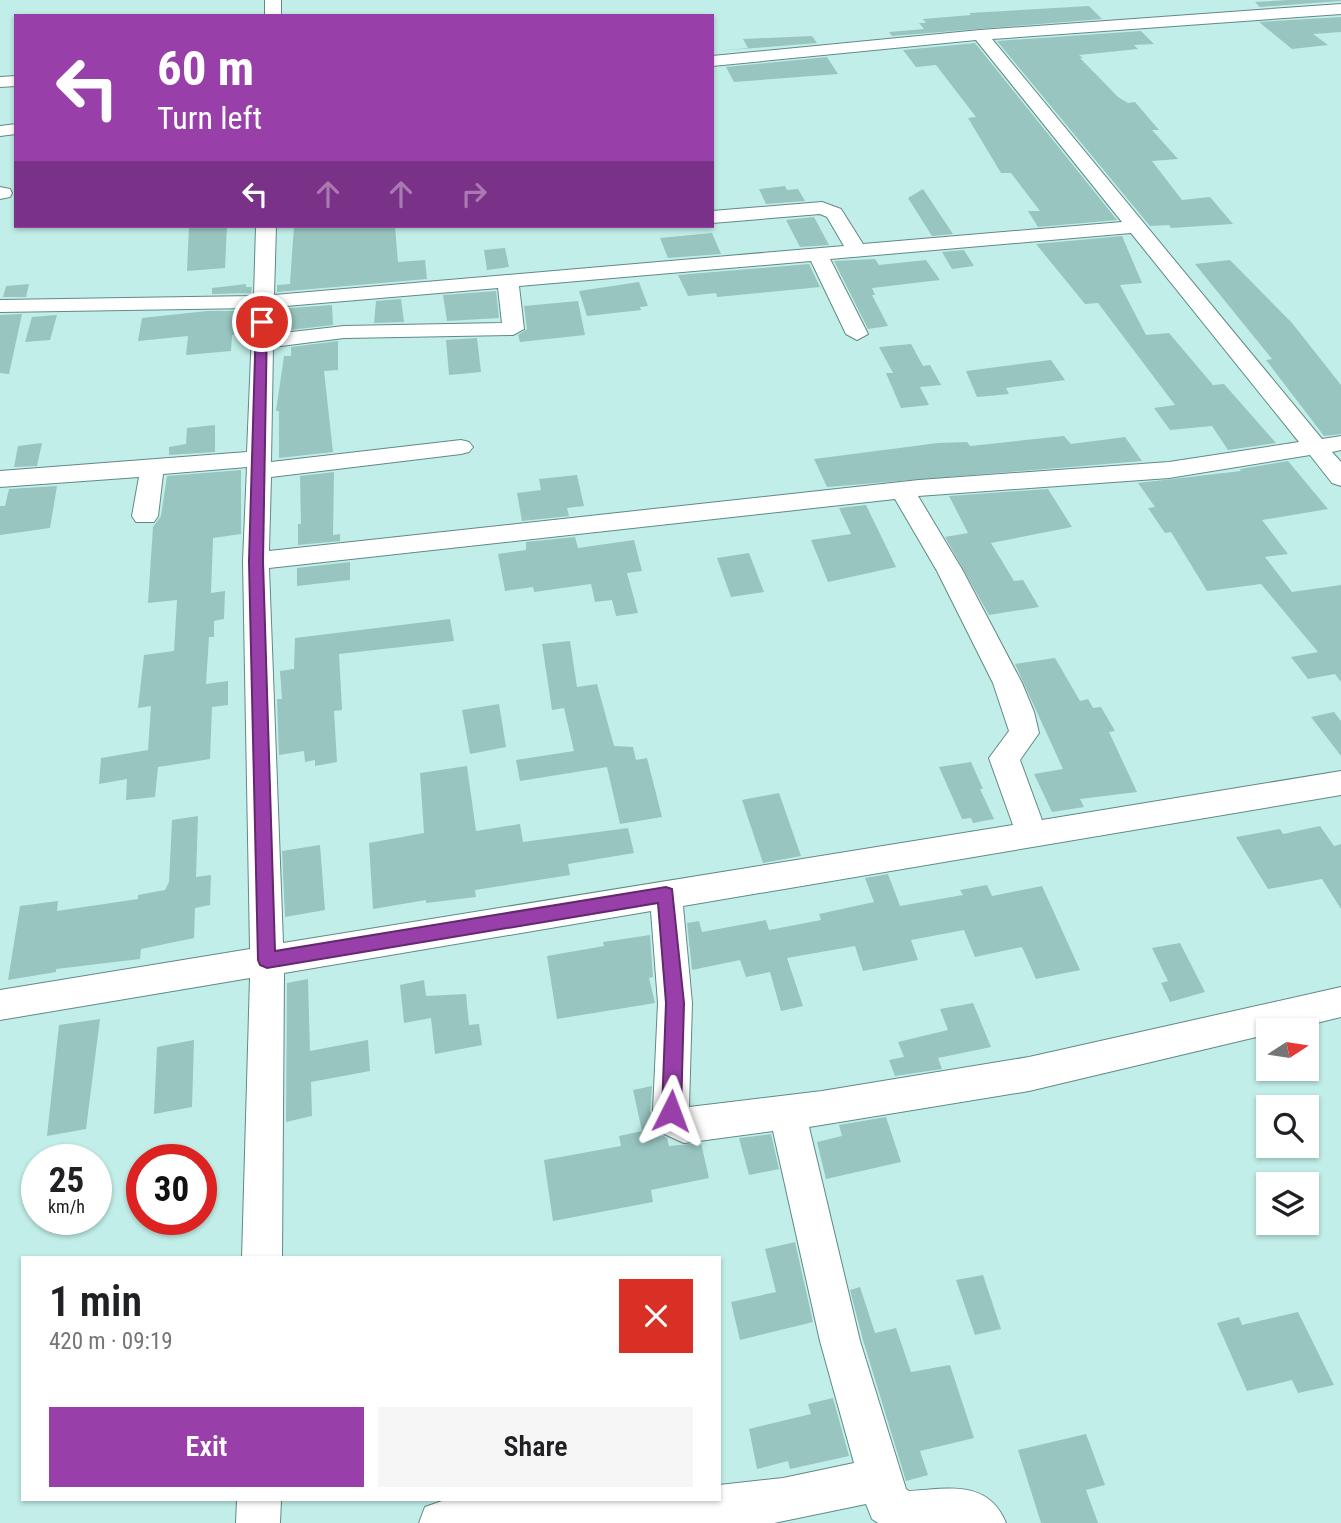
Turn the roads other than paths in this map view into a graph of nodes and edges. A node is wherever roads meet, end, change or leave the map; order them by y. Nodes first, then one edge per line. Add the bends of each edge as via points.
1 (1341, 9) edge
2 (980, 35) junction
3 (714, 61) edge
4 (714, 217) edge
5 (1135, 227) junction
6 (266, 228) edge
7 (857, 251) junction
8 (818, 255) junction
9 (508, 282) junction
10 (262, 302) junction
11 (0, 306) edge
12 (857, 334) dead end
13 (261, 342) junction
14 (1341, 443) edge
15 (1313, 446) junction
16 (461, 447) dead end
17 (258, 464) junction
18 (152, 468) junction
19 (1341, 478) edge
20 (0, 479) edge
21 (902, 490) junction
22 (145, 516) dead end
23 (256, 561) junction
24 (1341, 783) edge
25 (1032, 834) junction
26 (666, 894) junction
27 (267, 960) junction
28 (1341, 1002) edge
29 (0, 1005) edge
30 (787, 1112) junction
31 (262, 1256) edge
32 (879, 1479) junction
33 (259, 1501) edge
34 (258, 1523) edge
35 (441, 1523) edge
36 (984, 1523) edge

1 - 2 street
2 - 3 street
2 - 5 street
4 - 7 street via 822,208 834,213
5 - 7 street
5 - 15 street
6 - 10 street
7 - 8 street
8 - 9 street
8 - 12 street
9 - 10 street
9 - 13 street via 513,329 344,332
10 - 11 street
10 - 13 street
13 - 17 street
14 - 15 street
15 - 19 street
15 - 21 street via 1169,470
16 - 17 street
17 - 18 street
17 - 23 street
18 - 20 street
18 - 22 street
21 - 23 street
21 - 25 street via 950,566 1019,709 1024,733 1004,758
23 - 27 street
24 - 25 street
25 - 26 street
26 - 27 street
26 - 30 street via 675,1003 671,1111 675,1121 693,1126
27 - 29 street
27 - 31 street
28 - 30 street via 1029,1074
30 - 32 street via 839,1341
32 - 35 street via 783,1500 692,1510 502,1508
32 - 36 street via 888,1503 903,1514 965,1510
33 - 34 street

